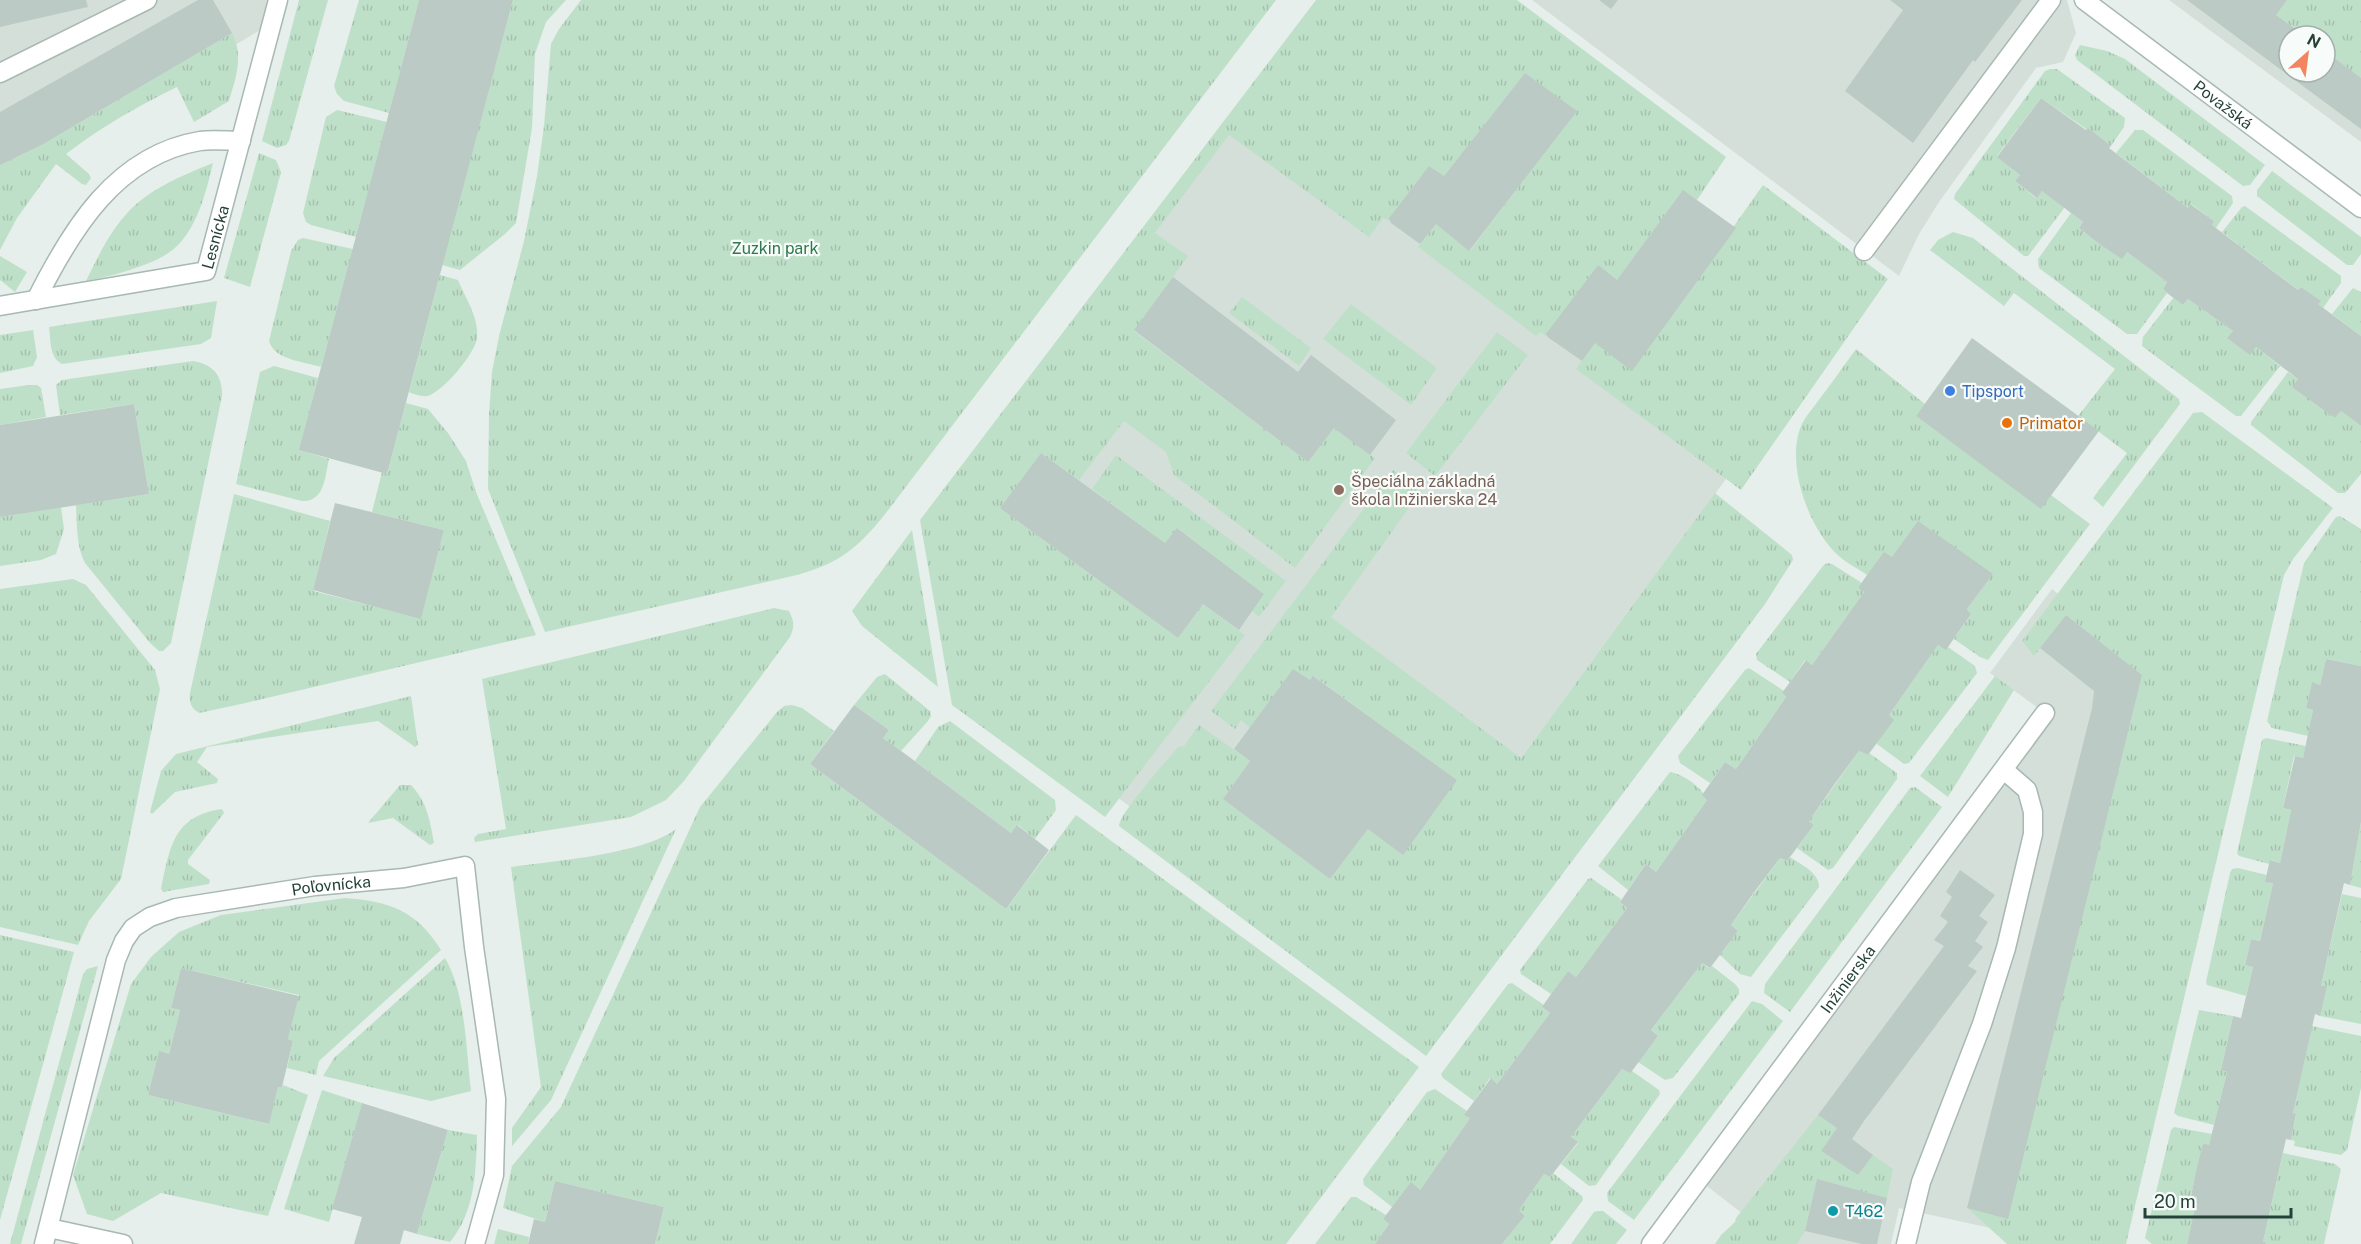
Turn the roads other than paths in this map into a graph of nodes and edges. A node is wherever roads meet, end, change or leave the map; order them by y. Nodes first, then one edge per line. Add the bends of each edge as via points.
1 (147, 0) edge
2 (278, 0) edge
3 (2051, 0) edge
4 (2084, 0) edge
5 (0, 74) edge
6 (241, 141) junction
7 (2361, 208) edge
8 (1864, 251) dead end
9 (36, 300) junction
10 (0, 306) edge
11 (2045, 713) dead end
12 (2004, 770) junction
13 (47, 1236) edge
14 (123, 1244) edge
15 (476, 1244) edge
16 (1651, 1244) edge
17 (1906, 1244) edge

1 - 5 street
2 - 6 street, Lesnícka
3 - 8 street
4 - 7 street, Považská
6 - 9 street via 201,140 174,148 148,158 122,177 100,197 78,226
6 - 9 street, Lesnícka via 206,271
9 - 10 street, Lesnícka
11 - 12 street, Inžinierska
12 - 16 street, Inžinierska
12 - 17 street via 2027,790 2033,834 2006,948 1921,1182
13 - 14 street, Poľovnícka
13 - 15 street, Poľovnícka via 116,960 133,928 176,908 315,886 404,878 465,866 496,1099 494,1174

